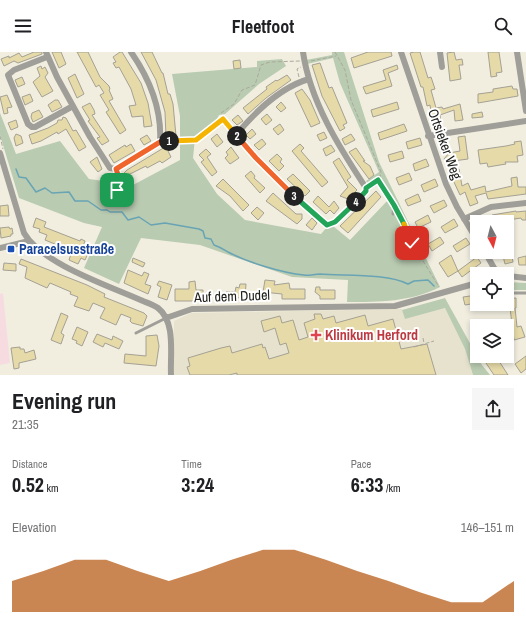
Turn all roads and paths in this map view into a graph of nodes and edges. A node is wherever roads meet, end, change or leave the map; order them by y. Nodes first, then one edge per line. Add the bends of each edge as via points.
1 (131, 52) edge
2 (302, 52) edge
3 (335, 52) edge
4 (401, 52) edge
5 (440, 52) edge
6 (518, 52) edge
7 (47, 54) edge
8 (336, 56) junction
9 (304, 64) junction
10 (442, 67) dead end
11 (309, 78) junction
12 (300, 81) junction
13 (73, 106) junction
14 (526, 111) edge
15 (223, 119) junction
16 (526, 121) edge
17 (236, 135) junction
18 (428, 136) junction
19 (160, 142) junction
20 (0, 153) edge
21 (116, 169) junction
22 (378, 180) junction
23 (366, 188) junction
24 (117, 190) dead end
25 (526, 202) edge
26 (394, 205) junction
27 (393, 214) dead end
28 (464, 219) junction
29 (470, 229) edge
30 (28, 241) junction
31 (0, 248) edge
32 (514, 277) edge
33 (526, 278) edge
34 (470, 285) edge
35 (442, 293) junction
36 (514, 293) edge
37 (526, 293) edge
38 (166, 318) junction
39 (136, 333) dead end
40 (422, 338) dead end
41 (434, 341) dead end
42 (424, 344) junction
43 (414, 347) dead end
44 (170, 375) edge

1 - 19 street via 153,95 158,114
2 - 9 street
3 - 8 path
4 - 18 street, Ortsieker Weg
5 - 10 street
6 - 14 street
7 - 13 street
7 - 13 street via 8,75 28,124 35,127
8 - 9 path
8 - 22 path via 345,70 351,100 381,172
9 - 11 street
9 - 12 path via 296,69
9 - 15 path via 270,62 261,65 255,85 242,90 234,104 223,110
11 - 12 street
11 - 23 street via 337,142
12 - 17 street via 266,105
13 - 21 street via 110,168
15 - 17 street
15 - 19 path via 196,140
16 - 18 street
17 - 23 street via 279,182 330,225 366,191
18 - 28 street, Ortsieker Weg via 446,184
19 - 21 street
20 - 30 street
21 - 24 path via 120,180
22 - 23 lane
22 - 26 lane
25 - 28 street via 491,208
26 - 27 lane
26 - 35 path via 412,243
28 - 29 street, Ortsieker Weg
30 - 31 street
30 - 38 street via 57,262 157,307
32 - 33 street
34 - 35 street, Auf dem Dudel
35 - 38 street, Auf dem Dudel via 395,306 192,309
36 - 37 lane
38 - 39 lane
38 - 44 street via 169,329
40 - 42 path
41 - 42 path
42 - 43 path

